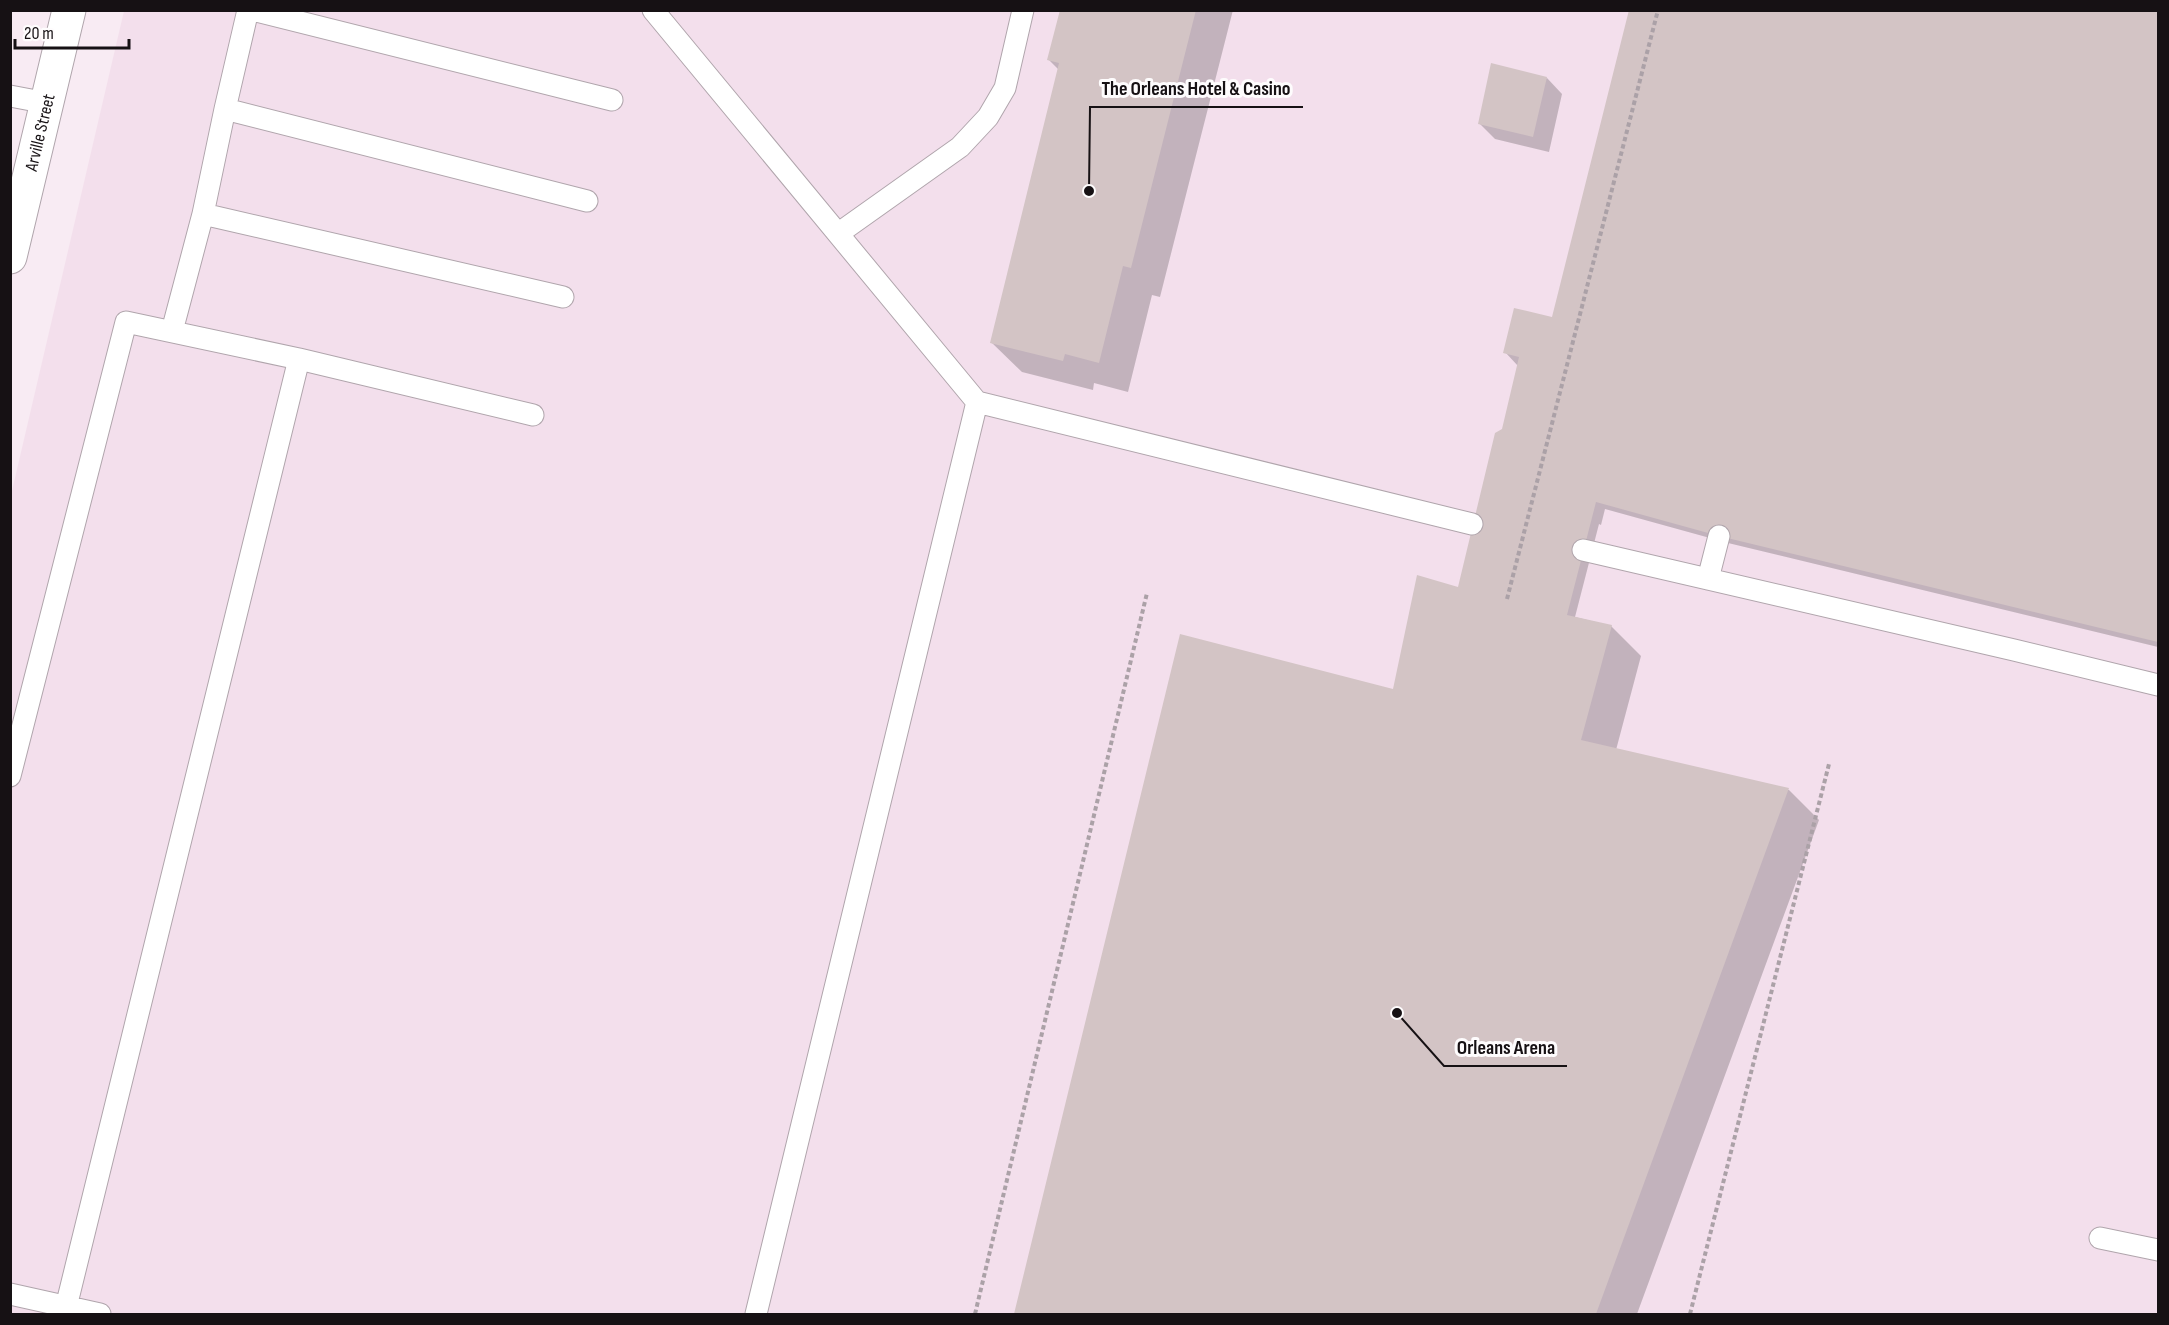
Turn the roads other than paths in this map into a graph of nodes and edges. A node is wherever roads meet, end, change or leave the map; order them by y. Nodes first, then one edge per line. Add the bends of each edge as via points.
1 (69, 10) edge
2 (250, 10) edge
3 (653, 10) edge
4 (1023, 10) edge
5 (10, 96) edge
6 (612, 100) dead end
7 (47, 103) junction
8 (225, 110) junction
9 (586, 201) dead end
10 (202, 214) junction
11 (838, 233) junction
12 (10, 257) edge
13 (562, 297) dead end
14 (172, 331) junction
15 (299, 359) junction
16 (977, 402) junction
17 (533, 415) dead end
18 (1472, 525) dead end
19 (1719, 536) dead end
20 (1583, 550) dead end
21 (1708, 579) junction
22 (2158, 685) edge
23 (10, 776) edge
24 (2100, 1238) dead end
25 (2158, 1250) edge
26 (10, 1294) edge
27 (66, 1306) junction
28 (100, 1314) edge
29 (756, 1314) edge

1 - 7 main road, Arville Street
2 - 6 lane
2 - 8 lane
3 - 11 lane
4 - 11 lane via 1005,88 988,117 960,147
5 - 7 lane
7 - 12 main road, Arville Street
8 - 9 lane
8 - 10 lane
10 - 13 lane
10 - 14 lane
11 - 16 lane
14 - 15 lane
14 - 23 lane via 126,322
15 - 17 lane
15 - 27 lane
16 - 18 lane
16 - 29 lane
19 - 21 lane
20 - 21 lane
21 - 22 lane
24 - 25 lane
26 - 27 lane
27 - 28 lane

